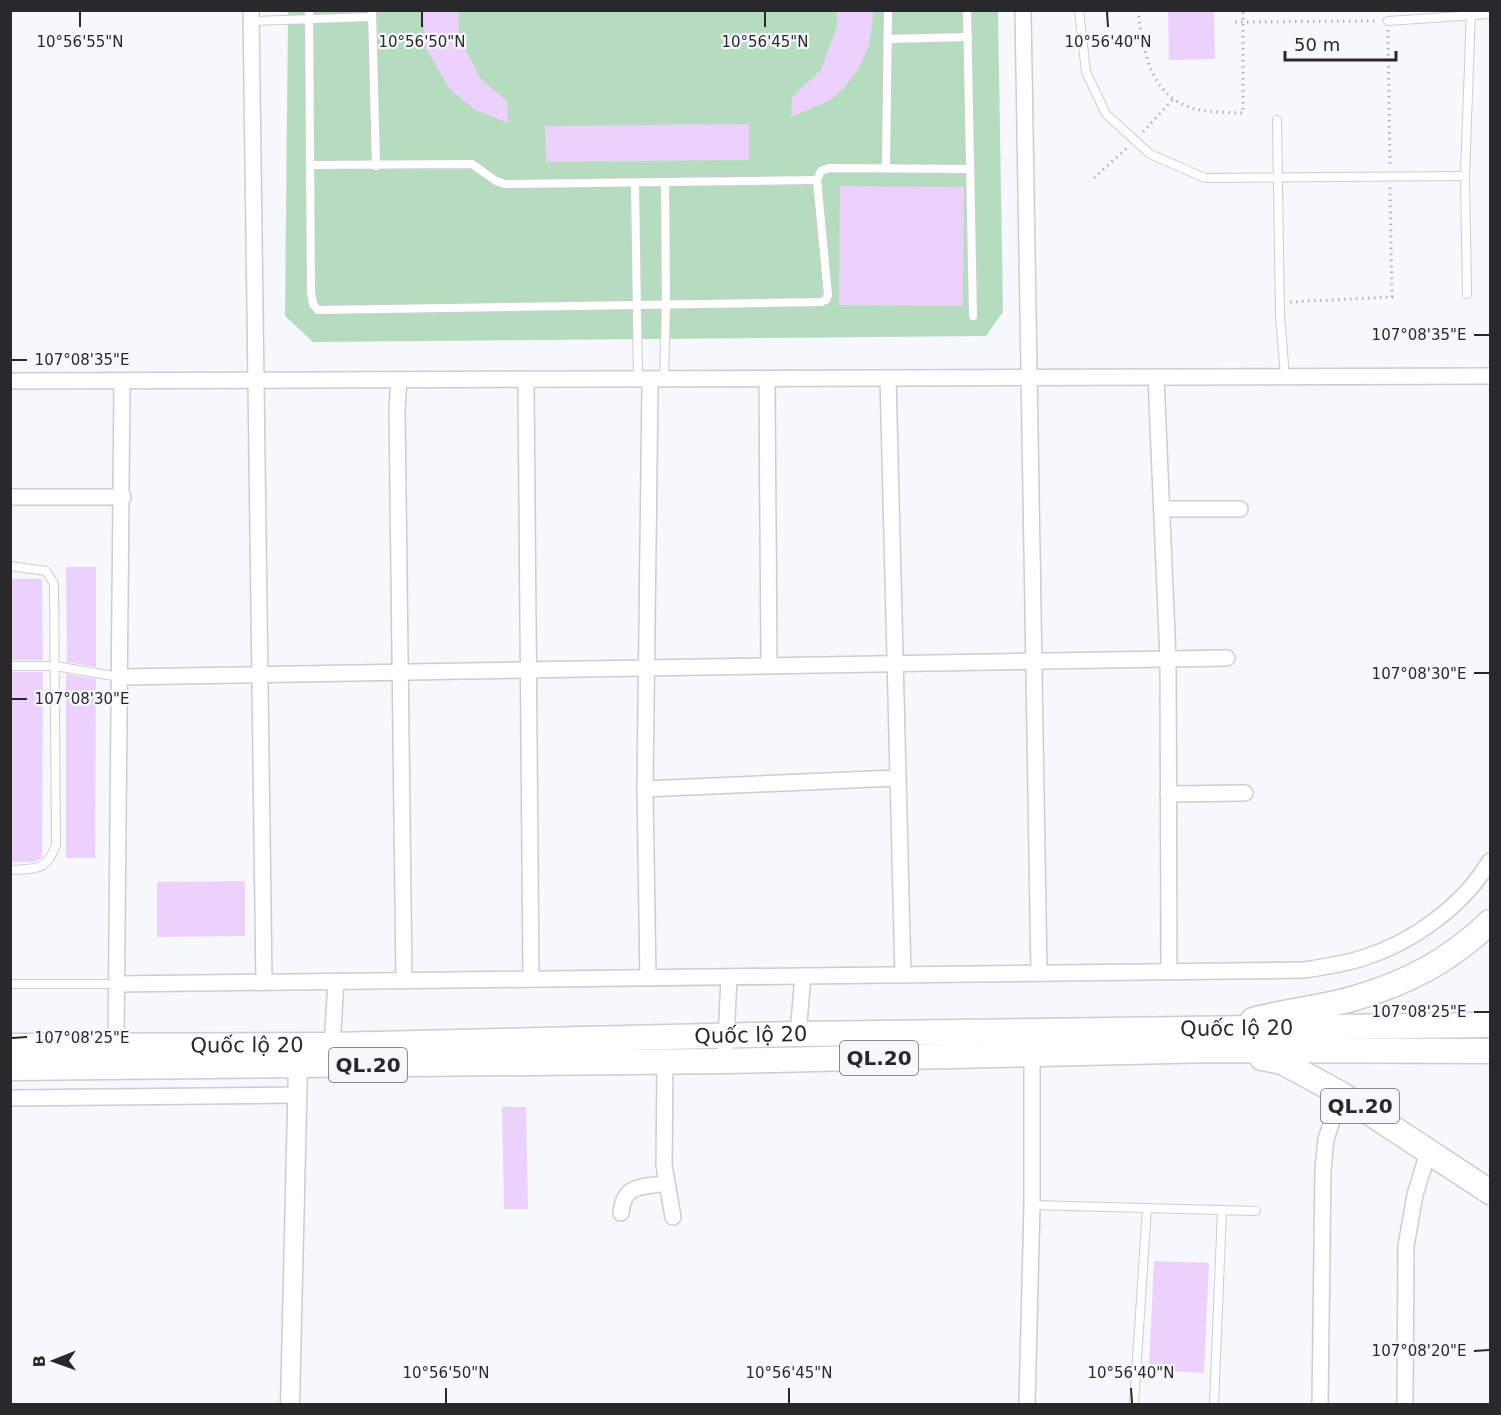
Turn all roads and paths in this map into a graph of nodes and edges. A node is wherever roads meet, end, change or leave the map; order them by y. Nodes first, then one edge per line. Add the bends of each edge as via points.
1 (888, 10) edge
2 (967, 10) edge
3 (1023, 10) edge
4 (1078, 10) edge
5 (1138, 10) edge
6 (1243, 10) edge
7 (1471, 12) edge
8 (372, 14) edge
9 (1491, 14) edge
10 (309, 15) edge
11 (251, 16) edge
12 (1235, 21) dead end
13 (1244, 21) junction
14 (1388, 21) junction
15 (968, 37) junction
16 (888, 39) junction
17 (1277, 120) dead end
18 (310, 165) junction
19 (376, 166) junction
20 (886, 167) junction
21 (970, 169) junction
22 (1466, 176) junction
23 (1390, 177) junction
24 (1278, 179) junction
25 (818, 180) junction
26 (665, 182) junction
27 (635, 183) junction
28 (1467, 294) dead end
29 (1280, 303) junction
30 (637, 304) junction
31 (666, 304) junction
32 (973, 316) dead end
33 (1491, 376) edge
34 (1156, 377) junction
35 (1285, 377) junction
36 (888, 378) junction
37 (1029, 378) junction
38 (767, 379) junction
39 (256, 380) junction
40 (399, 380) junction
41 (526, 380) junction
42 (650, 380) junction
43 (10, 381) edge
44 (122, 381) junction
45 (123, 496) junction
46 (10, 497) edge
47 (1163, 509) junction
48 (1240, 509) dead end
49 (10, 566) edge
50 (1227, 658) dead end
51 (1168, 659) junction
52 (1033, 662) junction
53 (894, 664) junction
54 (10, 666) edge
55 (55, 666) junction
56 (769, 666) junction
57 (647, 668) junction
58 (527, 670) junction
59 (401, 672) junction
60 (260, 675) junction
61 (119, 677) junction
62 (896, 778) junction
63 (645, 789) junction
64 (1245, 793) dead end
65 (1168, 794) junction
66 (1491, 861) edge
67 (10, 870) edge
68 (1491, 922) edge
69 (1168, 972) junction
70 (1038, 973) junction
71 (903, 975) junction
72 (803, 976) junction
73 (729, 977) junction
74 (648, 978) junction
75 (531, 979) junction
76 (404, 981) junction
77 (264, 982) junction
78 (336, 982) junction
79 (10, 984) edge
80 (118, 984) junction
81 (1491, 1025) edge
82 (798, 1034) junction
83 (1215, 1040) junction
84 (116, 1045) junction
85 (332, 1045) junction
86 (10, 1046) edge
87 (725, 1050) junction
88 (1491, 1051) edge
89 (1032, 1054) junction
90 (665, 1062) junction
91 (298, 1065) junction
92 (10, 1068) edge
93 (1341, 1094) junction
94 (297, 1095) junction
95 (10, 1098) edge
96 (1429, 1149) junction
97 (667, 1183) junction
98 (1491, 1192) edge
99 (1032, 1205) junction
100 (1147, 1208) junction
101 (1221, 1210) junction
102 (1256, 1211) dead end
103 (621, 1213) dead end
104 (673, 1217) dead end
105 (290, 1404) edge
106 (1027, 1404) edge
107 (1134, 1404) edge
108 (1214, 1404) edge
109 (1320, 1404) edge
110 (1405, 1404) edge

1 - 16 lane
2 - 15 lane
3 - 37 street
4 - 24 lane via 1086,72 1106,114 1150,154 1205,178
5 - 13 path via 1143,51 1158,86 1198,110 1243,113
6 - 13 path
7 - 9 lane
7 - 14 lane
7 - 22 lane
8 - 10 lane
8 - 19 lane
10 - 11 lane
10 - 18 lane
11 - 39 street
12 - 13 path
13 - 14 path
14 - 23 path
15 - 16 lane
15 - 21 lane
16 - 20 lane
17 - 24 lane
18 - 19 lane
18 - 30 lane via 311,292 318,310
19 - 27 lane via 472,164 505,184
20 - 21 lane
20 - 25 lane via 829,168 822,171
21 - 32 lane
22 - 23 lane
22 - 28 lane
23 - 24 lane
23 - 29 path via 1392,297
24 - 29 lane
25 - 26 lane
25 - 31 lane via 826,300
26 - 27 lane
26 - 31 lane
27 - 30 lane
29 - 35 lane
30 - 31 lane
30 - 42 lane
31 - 42 lane
33 - 35 street
34 - 35 street
34 - 37 street
34 - 47 street
36 - 37 street
36 - 38 street
36 - 53 street
37 - 52 street
38 - 42 street
38 - 56 street
39 - 40 street
39 - 44 street
39 - 60 street
40 - 41 street
40 - 59 street
41 - 42 street
41 - 58 street
42 - 57 street
43 - 44 street
44 - 45 street
45 - 46 street
45 - 61 street
47 - 48 street
47 - 51 street
49 - 55 lane via 46,571 54,584
50 - 51 street
51 - 52 street
51 - 65 street
52 - 53 street
52 - 70 street
53 - 56 street
53 - 62 street
54 - 55 lane
55 - 61 lane
55 - 67 lane via 56,845 50,862 42,868
56 - 57 street
57 - 58 street
57 - 63 street
58 - 59 street
58 - 75 street
59 - 60 street
59 - 76 street
60 - 61 street
60 - 77 street
61 - 80 street
62 - 63 street
62 - 71 street
63 - 74 street
64 - 65 street
65 - 69 street
66 - 69 street via 1464,894 1432,922 1414,935 1362,959 1279,972
68 - 83 highway, QL.20 via 1461,949 1384,988 1291,1010
69 - 70 street
70 - 71 street
71 - 72 street
72 - 73 street
72 - 82 street
73 - 74 street
73 - 87 street
74 - 75 street
75 - 76 street
76 - 78 street
77 - 78 street
77 - 80 street
78 - 85 street
79 - 80 lane
80 - 84 street
81 - 83 highway, Quốc lộ 20 / QL.20
82 - 83 highway, Quốc lộ 20 / QL.20
82 - 87 highway, Quốc lộ 20 / QL.20
83 - 88 highway, Quốc lộ 20 / QL.20
83 - 89 highway, Quốc lộ 20 / QL.20
83 - 93 highway, QL.20 via 1282,1062
84 - 85 highway, Quốc lộ 20 / QL.20
84 - 86 highway, Quốc lộ 20 / QL.20
85 - 87 highway, Quốc lộ 20 / QL.20
87 - 89 highway, Quốc lộ 20 / QL.20
87 - 90 highway, Quốc lộ 20 / QL.20
89 - 99 street
90 - 91 highway, Quốc lộ 20 / QL.20
90 - 97 street
91 - 92 highway, Quốc lộ 20 / QL.20
91 - 94 street
93 - 96 highway, QL.20
93 - 109 street via 1326,1139 1323,1169
94 - 95 street
94 - 105 street
96 - 98 highway, QL.20
96 - 110 street via 1415,1195 1406,1246
97 - 103 street via 629,1191 622,1199
97 - 104 street
99 - 100 lane
99 - 106 street
100 - 101 lane
100 - 107 lane
101 - 102 lane
101 - 108 lane

